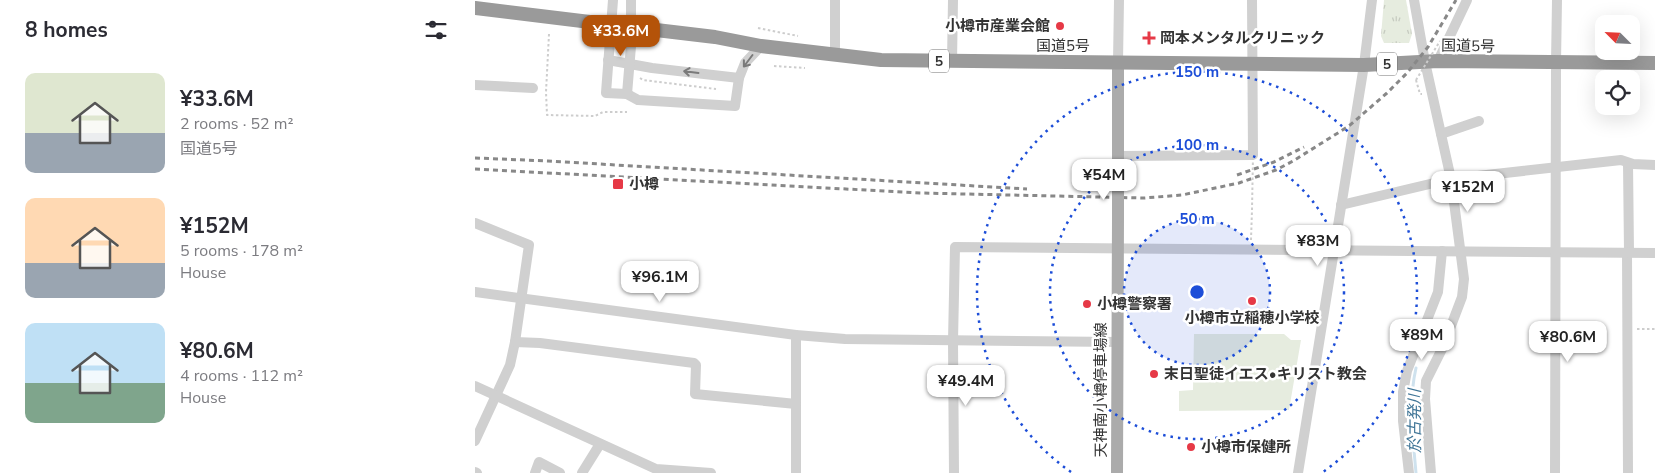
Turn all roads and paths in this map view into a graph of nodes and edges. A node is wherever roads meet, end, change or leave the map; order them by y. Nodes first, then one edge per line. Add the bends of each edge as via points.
1 (613, 0) edge
2 (631, 0) edge
3 (835, 0) edge
4 (953, 0) edge
5 (1119, 0) edge
6 (1252, 0) edge
7 (1372, 0) edge
8 (1414, 0) edge
9 (1467, 0) edge
10 (1557, 0) edge
11 (475, 8) edge
12 (611, 24) junction
13 (631, 26) junction
14 (758, 28) dead end
15 (549, 34) dead end
16 (798, 36) dead end
17 (1440, 41) dead end
18 (761, 46) junction
19 (835, 55) junction
20 (608, 60) junction
21 (952, 62) junction
22 (1118, 62) junction
23 (1431, 62) junction
24 (1252, 63) junction
25 (1556, 63) junction
26 (1655, 63) edge
27 (629, 64) junction
28 (1364, 65) junction
29 (774, 66) dead end
30 (805, 68) dead end
31 (640, 78) dead end
32 (739, 78) junction
33 (475, 85) edge
34 (717, 89) dead end
35 (537, 90) joint
36 (546, 92) junction
37 (1428, 92) dead end
38 (627, 94) junction
39 (627, 112) dead end
40 (1479, 121) dead end
41 (1441, 134) junction
42 (1253, 155) junction
43 (1119, 156) junction
44 (1628, 163) junction
45 (1655, 165) edge
46 (1555, 168) junction
47 (1445, 180) junction
48 (1341, 205) junction
49 (475, 222) edge
50 (1117, 248) junction
51 (1251, 250) junction
52 (1460, 250) junction
53 (1333, 251) junction
54 (1442, 251) junction
55 (1556, 252) junction
56 (1628, 252) junction
57 (1655, 253) edge
58 (475, 292) edge
59 (522, 298) junction
60 (1655, 328) edge
61 (1627, 329) junction
62 (796, 335) junction
63 (953, 341) junction
64 (515, 342) junction
65 (1118, 342) junction
66 (475, 386) edge
67 (497, 396) junction
68 (796, 404) junction
69 (475, 441) edge
70 (600, 444) junction
71 (535, 473) edge
72 (560, 473) edge
73 (582, 473) edge
74 (711, 473) edge
75 (796, 473) edge
76 (954, 473) edge
77 (1117, 473) edge
78 (1298, 473) edge
79 (1409, 473) edge
80 (1431, 473) edge
81 (1555, 473) edge
82 (1628, 473) edge

1 - 12 street
2 - 13 street
3 - 19 street
4 - 21 street
5 - 22 street
6 - 24 street
7 - 28 street
8 - 23 street
9 - 23 street
10 - 25 street
11 - 12 highway, 国道5号 / 5
12 - 13 highway, 国道5号 / 5
12 - 20 street
13 - 18 highway, 国道5号 / 5
13 - 27 street
14 - 16 path
15 - 36 path
17 - 37 path, bridge via 1416,80 1420,94
18 - 19 highway, 国道5号 / 5
18 -> 32 street via 745,63
19 - 21 highway, 国道5号 / 5
20 - 27 street
20 - 38 street via 606,93
21 - 22 highway, 国道5号 / 5
22 - 24 highway, 国道5号 / 5
22 - 43 main road
23 - 25 highway, 国道5号 / 5
23 - 28 highway, 国道5号 / 5
23 - 41 street
24 - 28 highway, 国道5号 / 5
24 - 42 street
25 - 26 highway, 国道5号 / 5
25 - 46 street
32 -> 27 street
27 - 38 street
28 - 48 street
29 - 30 path
31 - 34 path
32 - 38 street via 735,106 638,100
33 - 35 street
35 - 36 path
36 - 39 path via 547,115 595,116 603,112
40 - 41 street
41 - 47 street
42 - 43 street
42 - 51 path, bridge
43 - 50 main road, 天神南小樽停車場線, bridge
44 - 45 street
44 - 46 street via 1621,160
44 - 56 street
46 - 47 street
46 - 55 street
47 - 48 street
47 - 52 street
48 - 53 street
49 - 59 street via 529,245
50 - 51 street
50 - 63 street via 955,247
50 - 65 main road, 天神南小樽停車場線
51 - 53 street
52 - 54 street
52 - 55 street
52 - 80 street via 1461,297 1427,381 1425,399
53 - 54 street
53 - 78 street
54 - 79 street via 1438,292 1407,371 1403,392
55 - 56 street
55 - 81 street
56 - 57 street
56 - 61 street
58 - 59 street
59 - 62 street
59 - 64 street
60 - 61 path
61 - 82 street
62 - 63 street
62 - 68 street
63 - 65 street
63 - 76 street
64 - 67 street via 510,365
64 - 68 street via 693,363 697,366 695,394
65 - 77 main road, 天神南小樽停車場線
66 - 67 street
67 - 69 street
67 - 70 street
68 - 75 street
70 - 73 street
70 - 74 street via 656,469
71 - 72 street via 539,462

